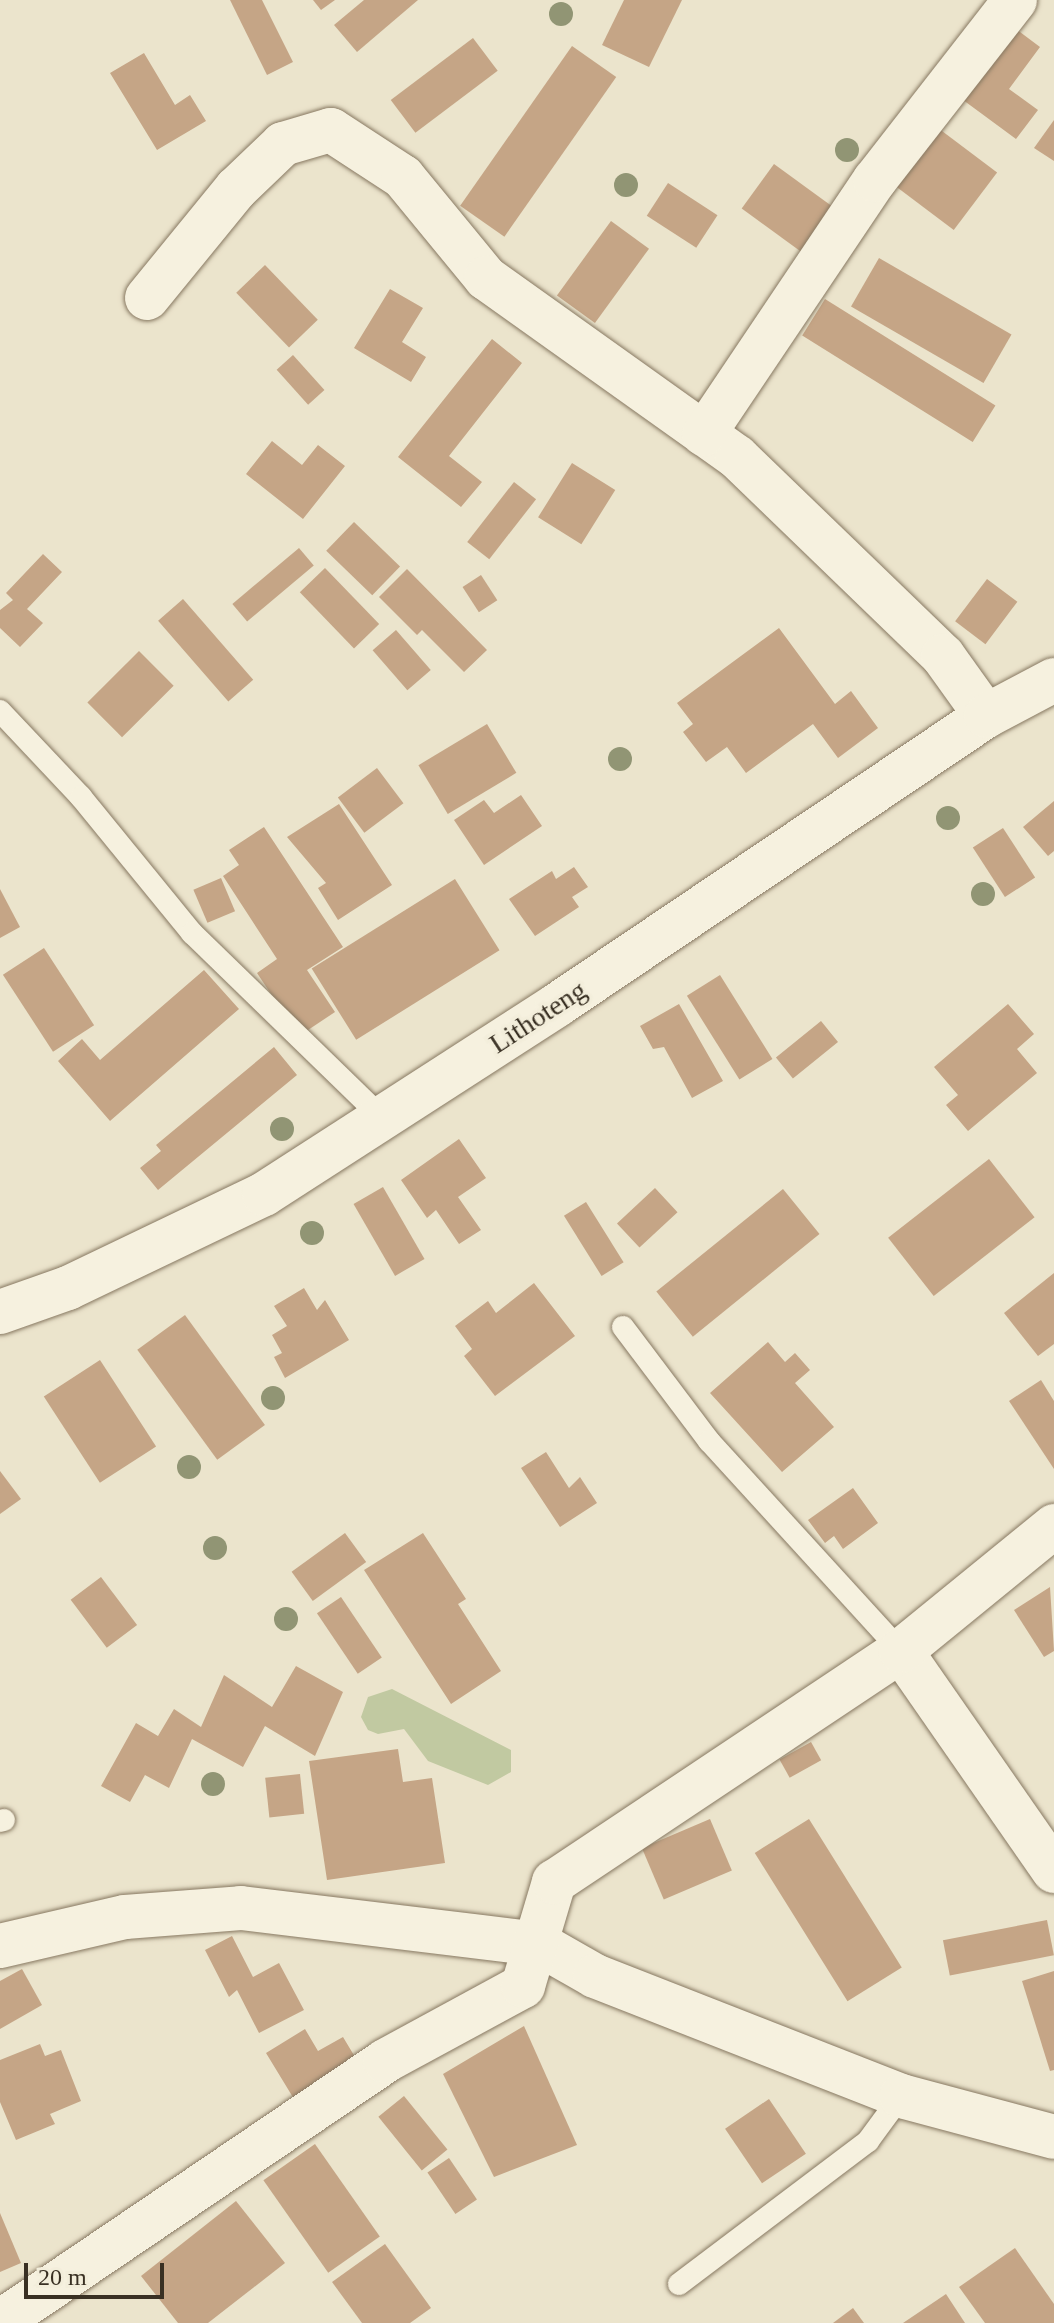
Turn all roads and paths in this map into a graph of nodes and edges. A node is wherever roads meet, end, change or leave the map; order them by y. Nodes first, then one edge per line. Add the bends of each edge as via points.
1 (1015, 0) edge
2 (147, 298) dead end
3 (704, 434) junction
4 (1054, 680) edge
5 (0, 711) edge
6 (986, 716) junction
7 (382, 1118) junction
8 (0, 1312) edge
9 (623, 1327) dead end
10 (1054, 1526) edge
11 (901, 1651) junction
12 (1054, 1871) edge
13 (539, 1944) junction
14 (0, 1946) edge
15 (901, 2096) junction
16 (1054, 2137) edge
17 (679, 2284) dead end
18 (0, 2322) edge

1 - 3 street via 875,180
2 - 3 street via 236,189 283,144 331,130 403,177 486,278
3 - 6 street via 737,457 943,656
4 - 6 street, Lithoteng
5 - 7 lane via 81,797 192,933
6 - 7 street, Lithoteng
7 - 8 street, Lithoteng via 264,1194 68,1288
9 - 11 lane via 709,1441
10 - 11 street
11 - 12 street
11 - 13 street via 554,1882
13 - 14 street via 241,1908 125,1917
13 - 15 street via 595,1976
13 - 18 street via 523,1986 385,2061
15 - 16 street
15 - 17 lane via 868,2141

